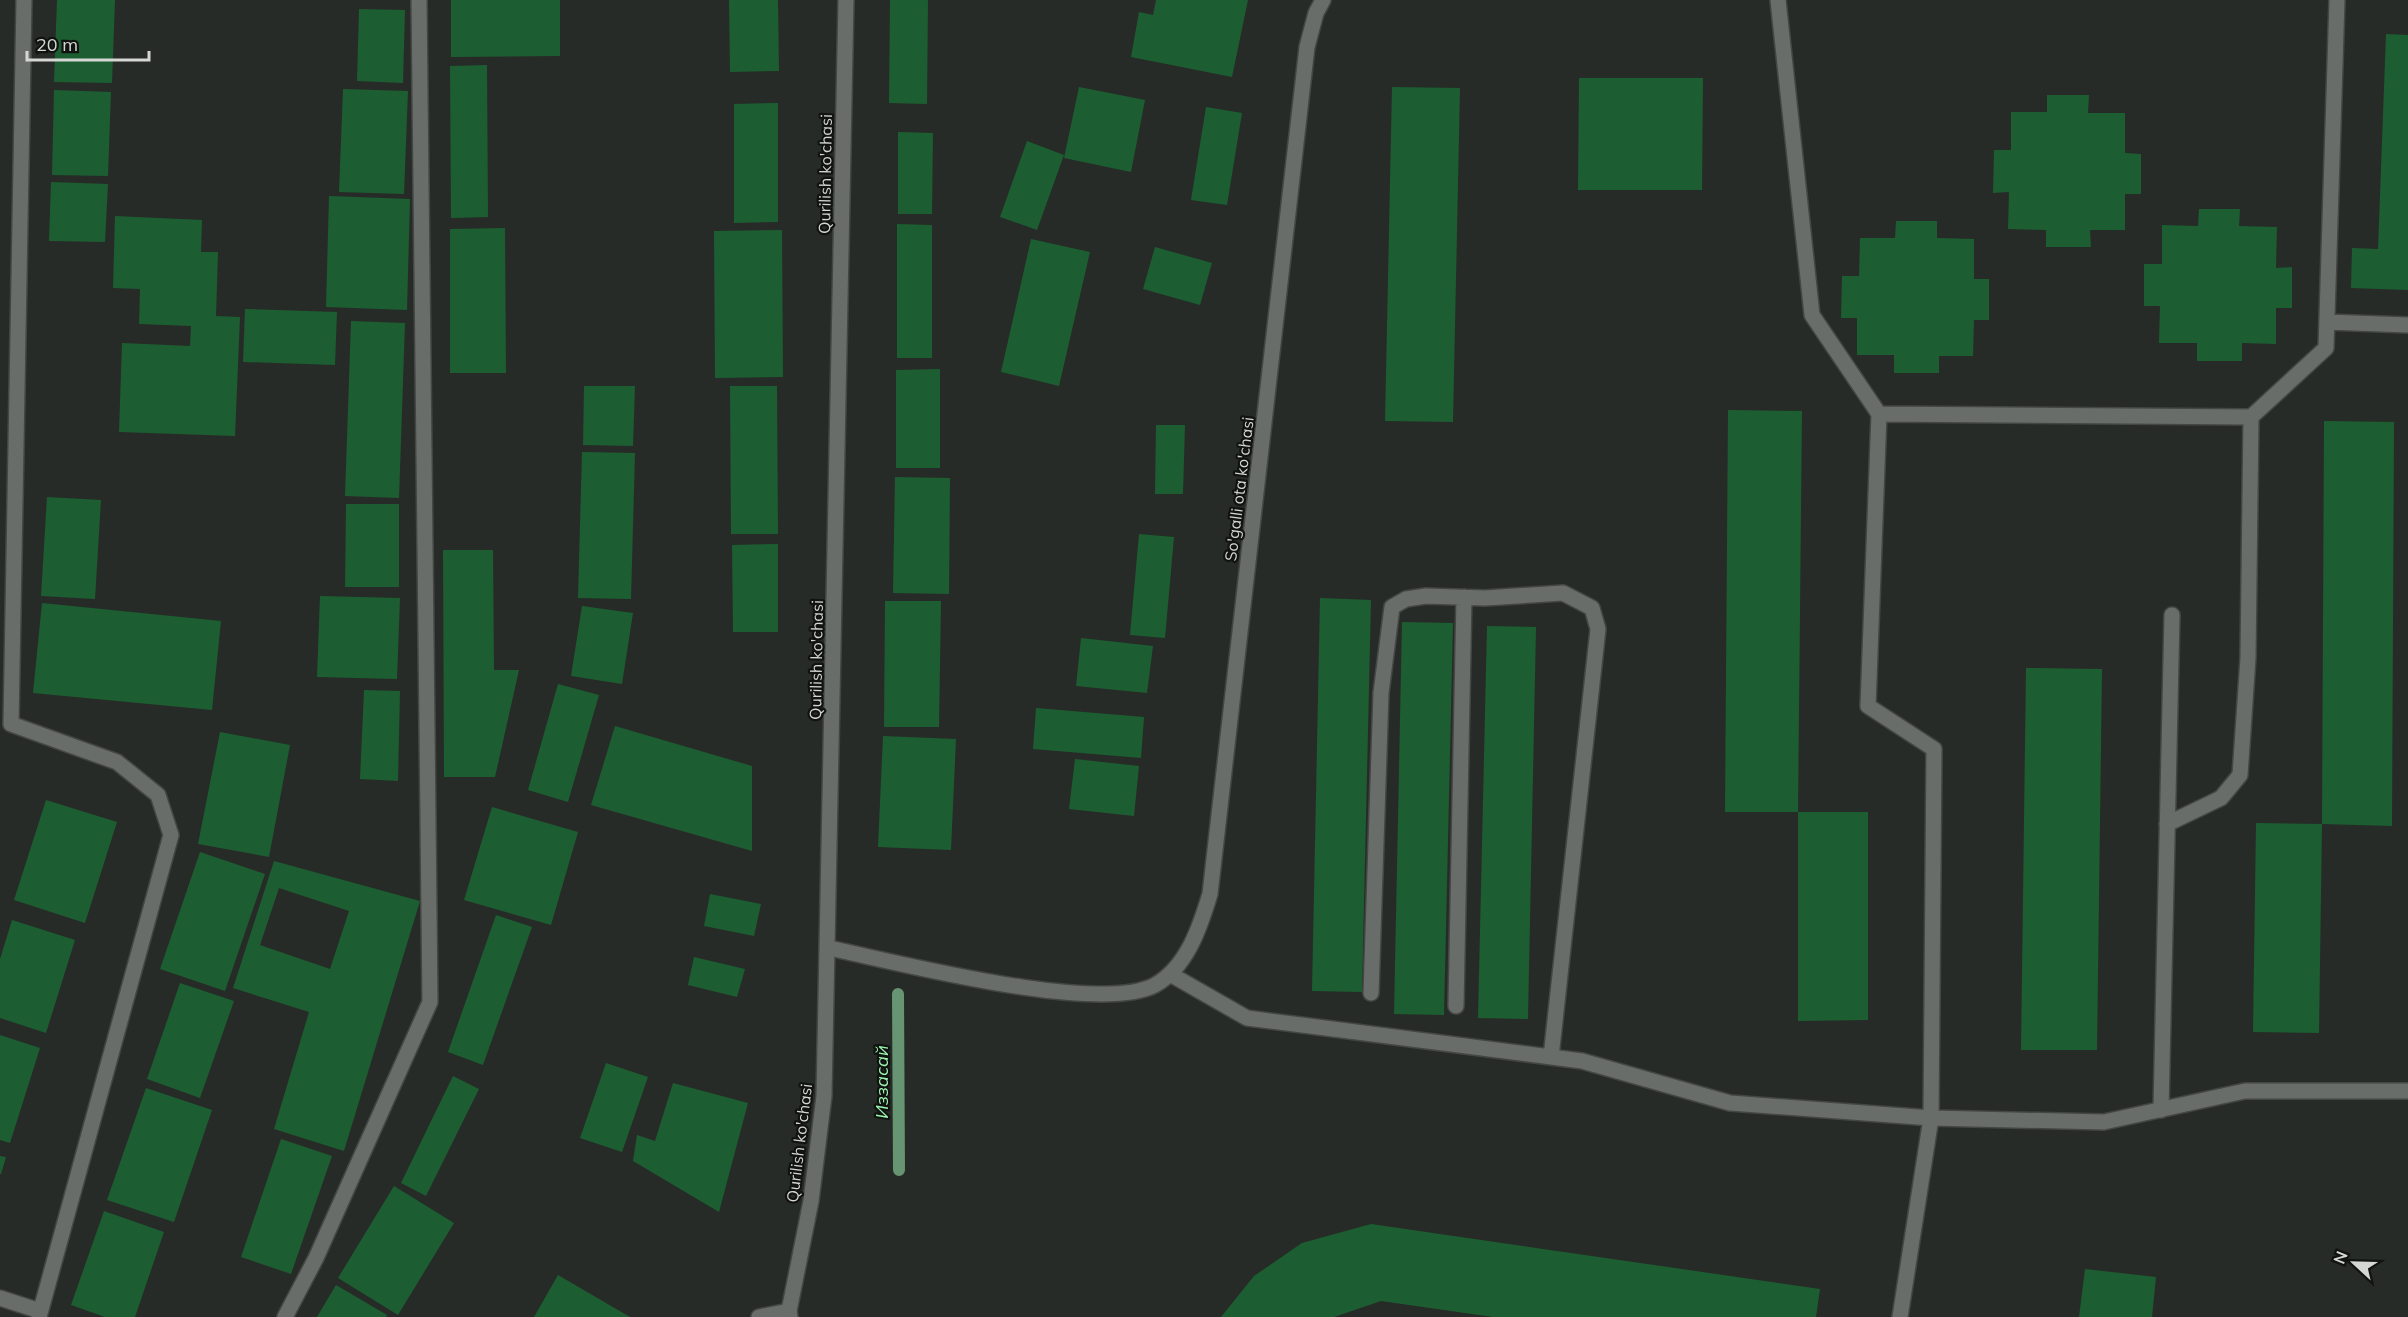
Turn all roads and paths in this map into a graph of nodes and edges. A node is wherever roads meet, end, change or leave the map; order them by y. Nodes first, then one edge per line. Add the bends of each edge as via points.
1 (24, 0) edge
2 (419, 0) edge
3 (846, 0) edge
4 (1323, 0) edge
5 (1778, 0) edge
6 (2337, 0) edge
7 (2326, 322) junction
8 (2408, 325) edge
9 (1879, 414) junction
10 (2251, 417) junction
11 (1464, 597) junction
12 (2172, 615) dead end
13 (6, 723) edge
14 (2167, 824) junction
15 (829, 948) junction
16 (1170, 974) junction
17 (1371, 993) dead end
18 (1456, 1006) dead end
19 (1551, 1057) junction
20 (2408, 1091) edge
21 (2162, 1110) junction
22 (1931, 1118) junction
23 (0, 1298) edge
24 (40, 1314) edge
25 (789, 1314) edge
26 (285, 1317) edge
27 (759, 1317) edge
28 (1900, 1317) edge

1 - 13 street
2 - 26 street via 430,1002 316,1258
3 - 15 street, Qurilish ko'chasi
4 - 16 street, So'galli ota ko'chasi via 1307,47 1210,894 1196,936
5 - 9 street via 1812,315
6 - 7 street
7 - 8 street
7 - 10 street via 2325,348
9 - 10 street
9 - 22 street via 1868,706 1934,749
10 - 14 street via 2248,658 2240,775 2221,798
11 - 17 street via 1426,596 1406,599 1392,607 1381,693
11 - 18 street
11 - 19 street via 1563,593 1592,608 1598,628
12 - 14 street
13 - 24 street via 117,762 158,795 171,835
14 - 21 street
15 - 16 street via 1030,989 1124,994 1141,991
15 - 25 street, Qurilish ko'chasi via 819,1148
16 - 19 street via 1247,1018
19 - 22 street via 1582,1061 1730,1103
20 - 21 street via 2245,1091
21 - 22 street via 2104,1122
22 - 28 street
23 - 24 street
25 - 27 street

